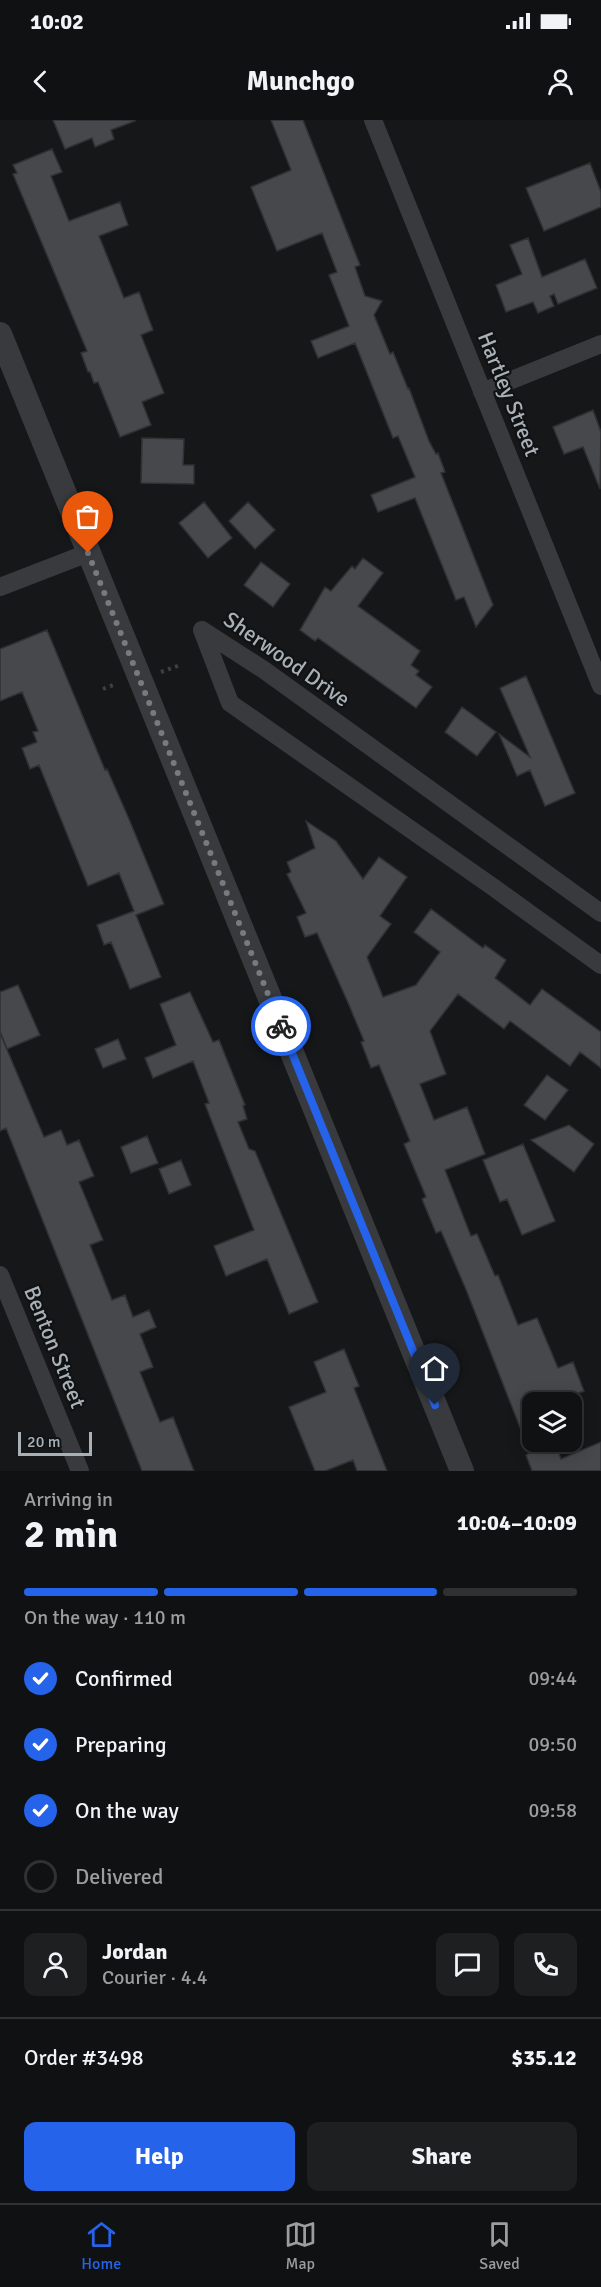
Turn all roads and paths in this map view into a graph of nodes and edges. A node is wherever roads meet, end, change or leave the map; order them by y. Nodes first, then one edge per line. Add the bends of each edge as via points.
1 (373, 120) edge
2 (0, 334) edge
3 (601, 344) edge
4 (482, 392) junction
5 (88, 553) junction
6 (0, 587) edge
7 (601, 686) edge
8 (601, 914) edge
9 (601, 965) edge
10 (0, 1275) edge
11 (80, 1471) edge
12 (462, 1471) edge

1 - 4 street, Hartley Street
2 - 5 street
3 - 4 street
4 - 7 street, Hartley Street
5 - 6 street
5 - 12 street
8 - 9 street, Sherwood Drive via 202,630 230,703
10 - 11 street, Benton Street

